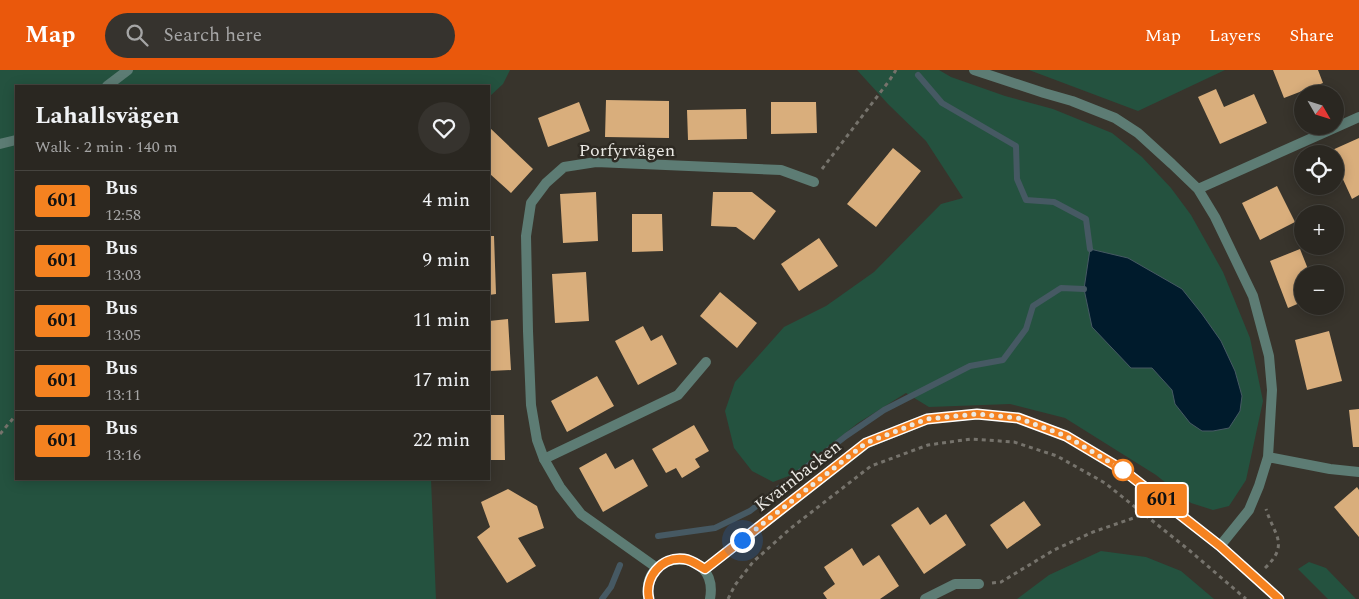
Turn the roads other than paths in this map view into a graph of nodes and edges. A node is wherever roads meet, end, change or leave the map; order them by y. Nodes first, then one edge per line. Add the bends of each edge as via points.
1 (128, 70) edge
2 (974, 70) edge
3 (108, 85) edge
4 (1359, 117) edge
5 (15, 140) edge
6 (0, 144) edge
7 (814, 182) road end
8 (1198, 189) junction
9 (706, 362) dead end
10 (1268, 457) junction
11 (544, 459) junction
12 (1359, 472) edge
13 (1220, 546) junction
14 (657, 568) junction
15 (705, 569) junction
16 (979, 584) road end
17 (649, 599) edge
18 (710, 599) edge
19 (925, 599) edge
20 (1279, 599) edge

1 - 3 street
2 - 8 street via 1115,118 1138,133
4 - 8 street
5 - 6 street
7 - 11 street, Porfyrvägen via 781,170 596,162 564,167 546,183 531,203 526,236 531,405
8 - 10 street via 1253,296 1269,356 1272,390
9 - 11 street via 678,395
10 - 12 street
10 - 13 street via 1249,510
11 - 14 street, Porfyrvägen via 560,487 582,514
13 - 15 street, Kvarnbacken via 1123,470 1066,436 1018,418 977,414 927,419 866,443
13 - 20 street, Kvarnbacken
14 - 15 street via 667,561 679,559
14 - 17 street via 648,584
15 - 18 street via 711,585
16 - 19 street via 955,584

